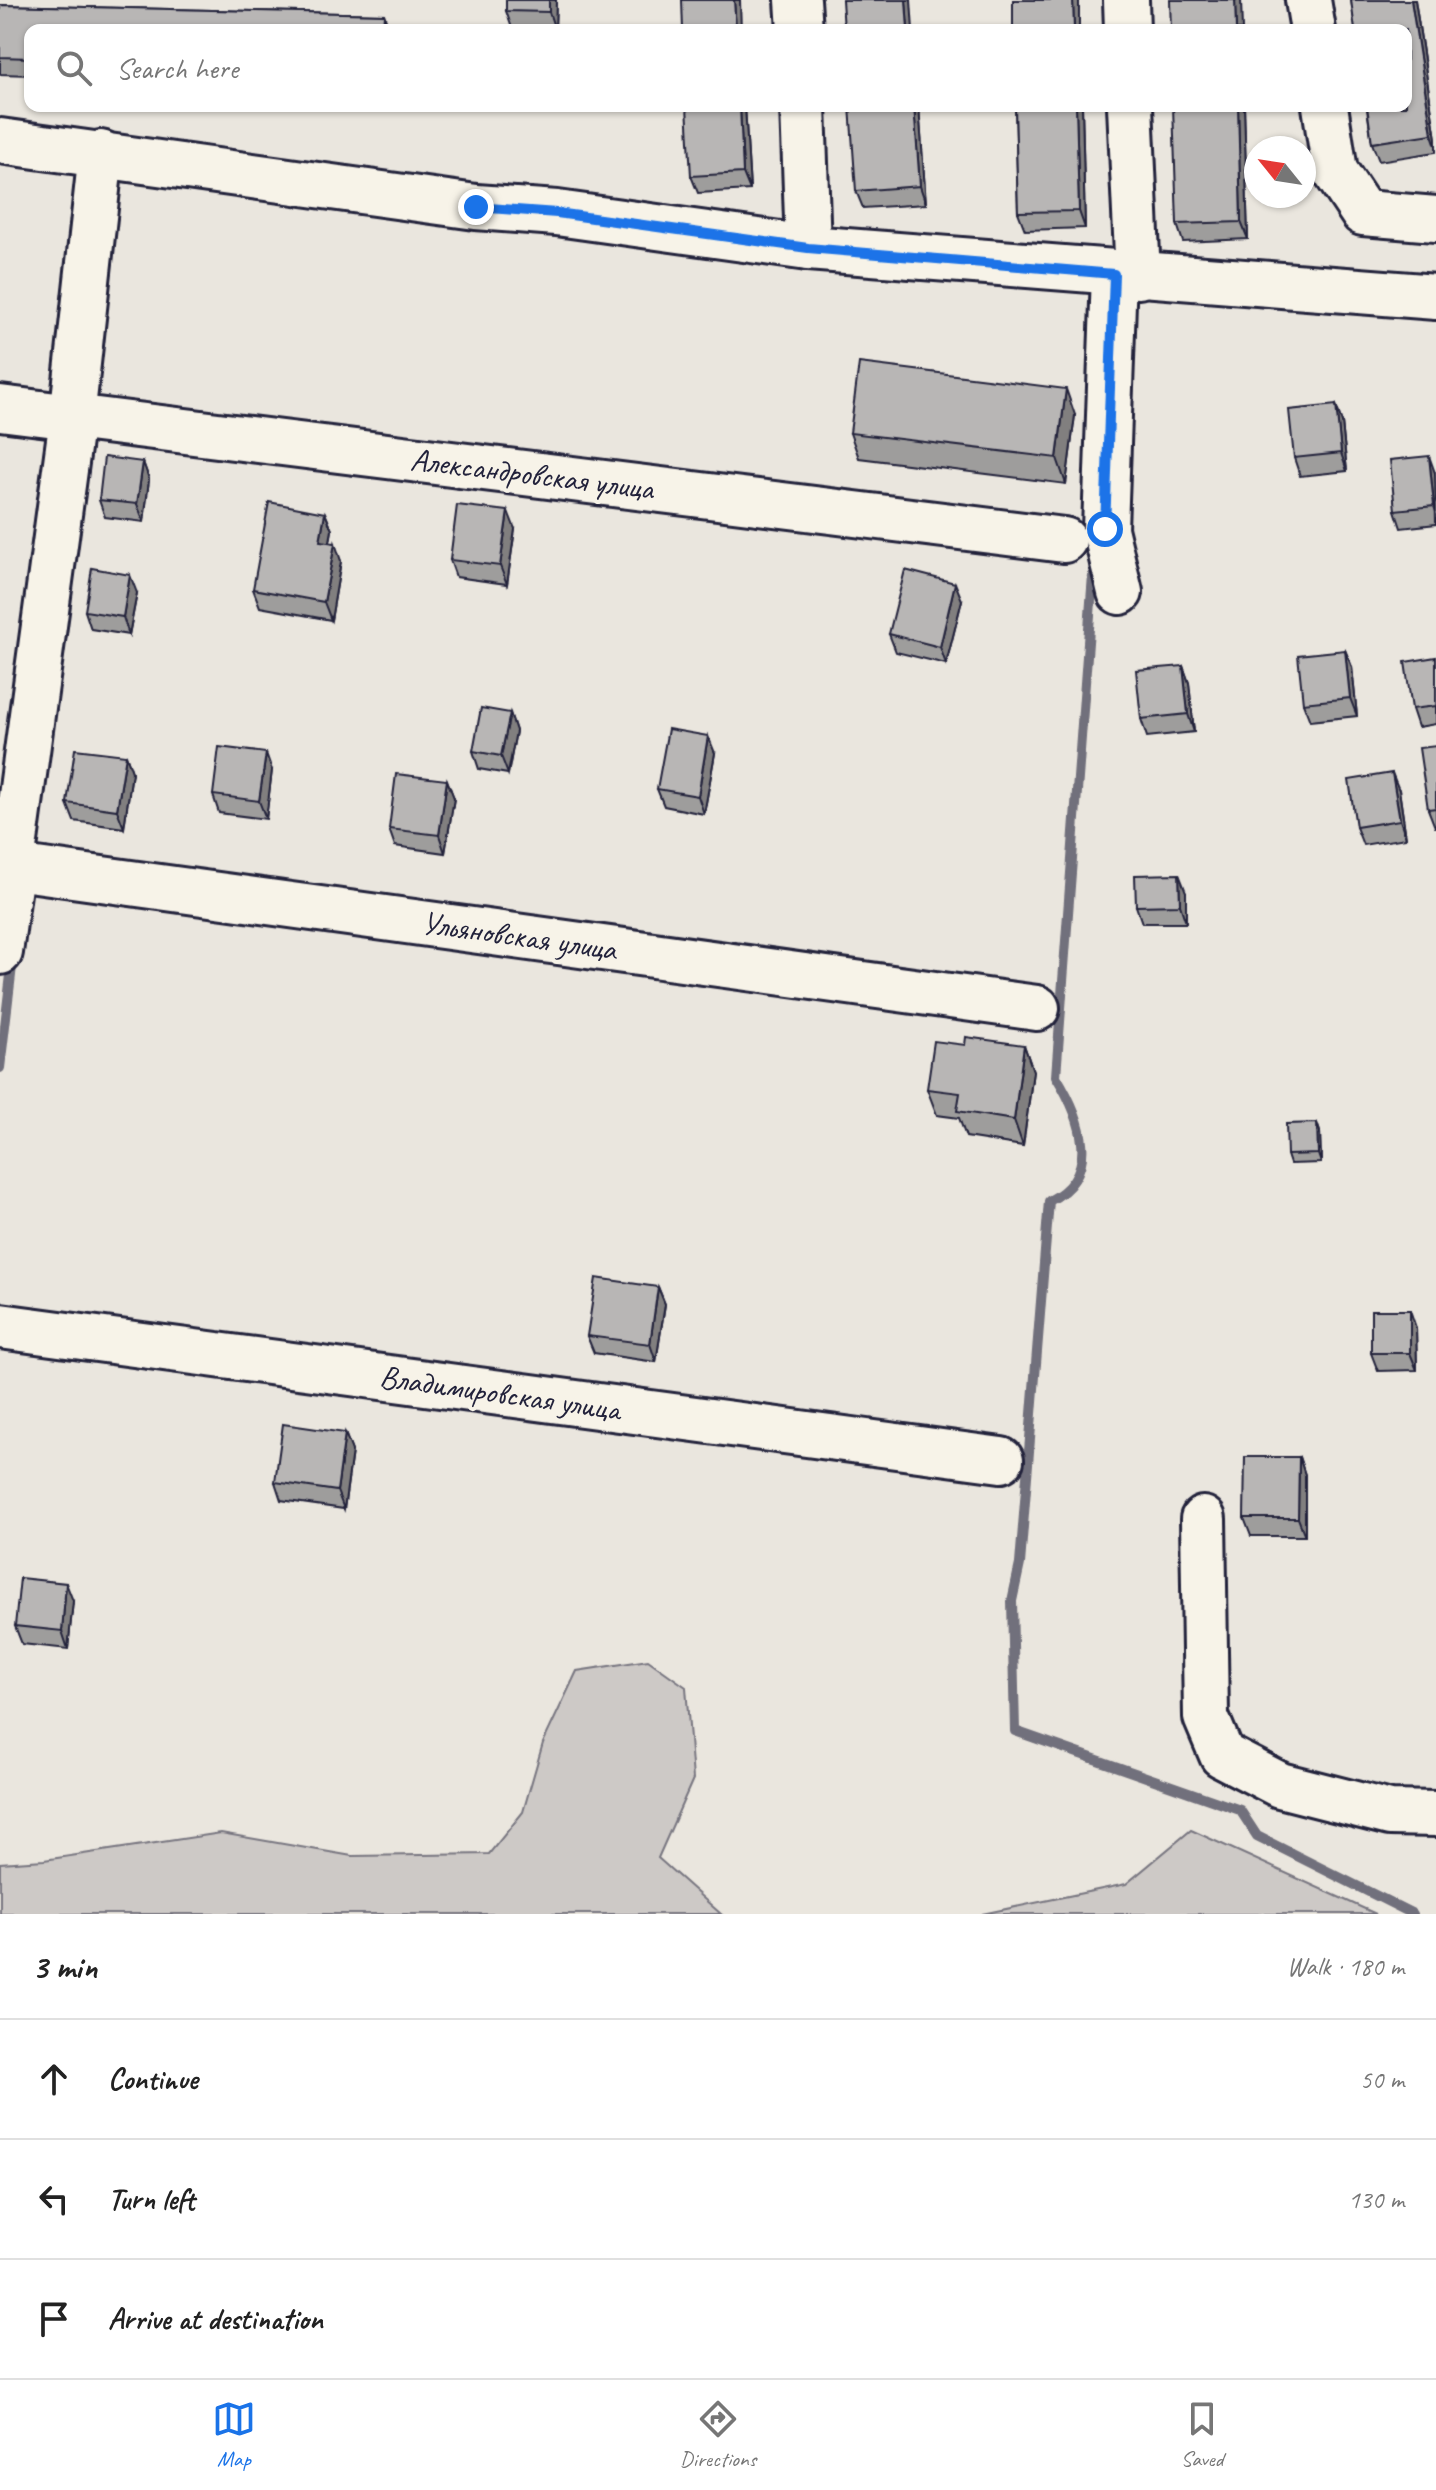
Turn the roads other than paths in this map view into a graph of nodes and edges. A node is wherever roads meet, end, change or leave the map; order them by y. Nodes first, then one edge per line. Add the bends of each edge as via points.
1 (798, 0) edge
2 (1126, 0) edge
3 (1308, 0) edge
4 (800, 24) edge
5 (1127, 24) edge
6 (1312, 24) edge
7 (803, 112) edge
8 (1130, 112) edge
9 (1326, 112) edge
10 (0, 141) edge
11 (101, 153) junction
12 (1436, 219) edge
13 (808, 248) junction
14 (1126, 275) junction
15 (1436, 297) edge
16 (0, 408) edge
17 (72, 418) junction
18 (1064, 540) dead end
19 (1120, 592) dead end
20 (6, 866) edge
21 (0, 952) edge
22 (1037, 1008) dead end
23 (0, 1326) edge
24 (1001, 1460) dead end
25 (1203, 1519) dead end
26 (1436, 1814) edge

1 - 4 street
2 - 5 street
3 - 6 street
7 - 13 street
8 - 14 street
9 - 12 street via 1335,171 1363,213
10 - 11 street
11 - 13 street
11 - 17 street
13 - 14 street
14 - 15 street
14 - 19 street via 1105,529
16 - 17 street, Александровская улица
17 - 18 street, Александровская улица
17 - 20 street
20 - 21 street
20 - 22 street, Ульяновская улица
23 - 24 street, Владимировская улица
25 - 26 street via 1206,1717 1222,1755 1280,1785 1390,1813

